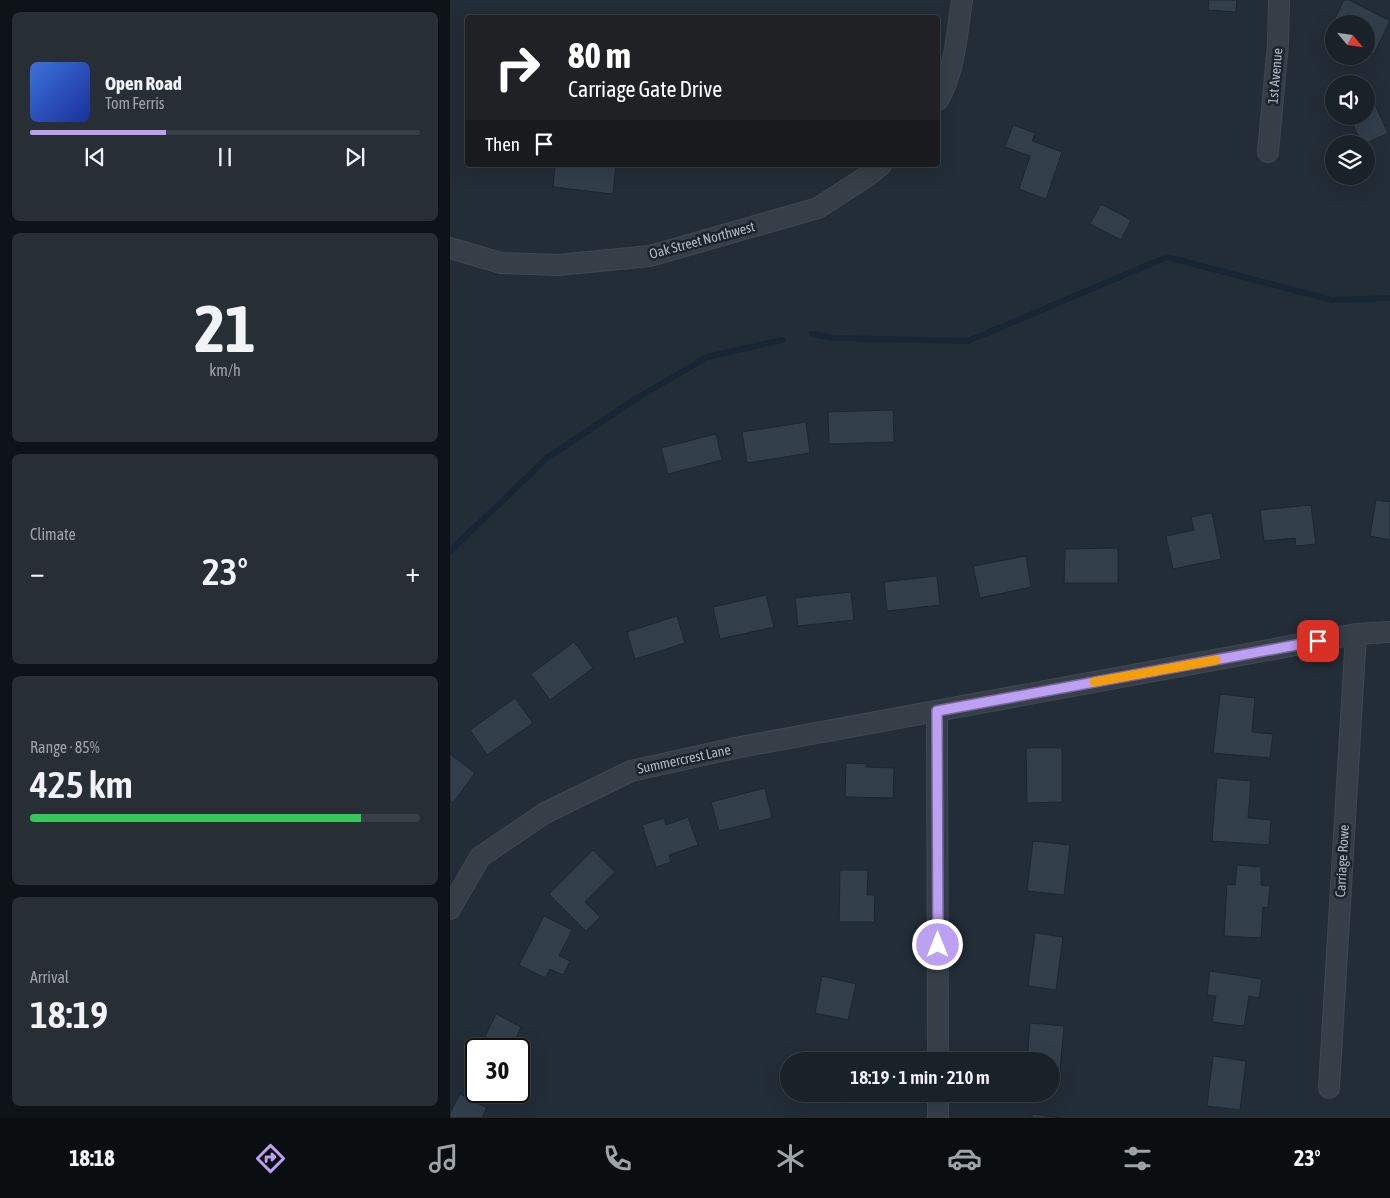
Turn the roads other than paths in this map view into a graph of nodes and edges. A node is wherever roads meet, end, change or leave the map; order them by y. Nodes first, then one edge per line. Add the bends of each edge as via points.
1 (962, 0) edge
2 (1279, 0) edge
3 (940, 96) edge
4 (1268, 152) dead end
5 (879, 167) edge
6 (450, 248) edge
7 (1390, 632) edge
8 (1356, 634) junction
9 (937, 711) junction
10 (450, 908) edge
11 (938, 1052) edge
12 (1329, 1088) dead end
13 (938, 1102) edge
14 (938, 1118) edge

1 - 3 street via 956,40
2 - 4 street, 1st Avenue
5 - 6 street, Oak Street Northwest via 818,208 650,256 558,265 500,263
7 - 8 street, Summercrest Lane
8 - 9 street, Summercrest Lane
8 - 12 street, Carriage Rowe
9 - 10 street, Summercrest Lane via 735,748 631,771 545,813 480,857
9 - 11 street
13 - 14 street

